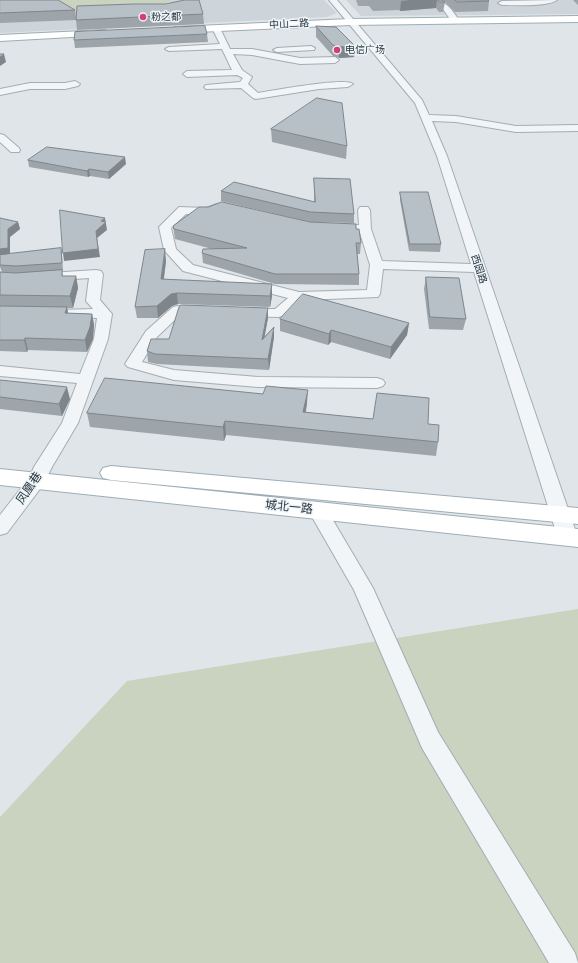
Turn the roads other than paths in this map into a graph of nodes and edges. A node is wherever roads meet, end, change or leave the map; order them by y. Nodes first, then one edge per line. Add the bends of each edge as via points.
1 (333, 0) edge
2 (553, 0) edge
3 (435, 1) dead end
4 (505, 9) edge
5 (578, 19) edge
6 (455, 20) junction
7 (350, 22) junction
8 (216, 28) junction
9 (168, 30) edge
10 (112, 33) edge
11 (0, 38) edge
12 (226, 48) junction
13 (311, 48) dead end
14 (169, 49) dead end
15 (252, 52) junction
16 (335, 60) edge
17 (238, 72) junction
18 (187, 74) dead end
19 (75, 84) dead end
20 (348, 84) dead end
21 (243, 85) junction
22 (209, 87) dead end
23 (0, 92) edge
24 (426, 118) junction
25 (578, 128) edge
26 (0, 137) edge
27 (15, 150) dead end
28 (229, 208) edge
29 (364, 210) dead end
30 (318, 228) edge
31 (365, 229) junction
32 (377, 265) junction
33 (479, 268) junction
34 (0, 278) edge
35 (299, 296) junction
36 (217, 311) edge
37 (232, 312) edge
38 (52, 313) edge
39 (105, 314) junction
40 (0, 371) edge
41 (87, 379) junction
42 (377, 383) dead end
43 (0, 463) edge
44 (40, 474) junction
45 (0, 477) edge
46 (317, 510) junction
47 (570, 516) edge
48 (0, 528) edge
49 (573, 538) edge
50 (565, 963) edge

1 - 7 street, 西园路
2 - 4 street
3 - 6 street via 446,7
4 - 5 main road, 中山二路
4 - 6 main road, 中山二路
6 - 7 main road, 中山二路
7 - 8 main road, 中山二路
7 - 24 street, 西园路 via 419,102
8 - 9 main road, 中山二路
8 - 12 street
10 - 11 main road
12 - 14 street
12 - 15 street
12 - 17 street via 229,61
13 - 15 street
15 - 16 street via 300,61
17 - 18 street
17 - 21 street via 248,78
19 - 23 street via 30,86
20 - 21 street via 256,96
21 - 22 street
24 - 25 street via 456,119 516,129
24 - 33 street, 西园路 via 442,156
26 - 27 street
28 - 35 street via 221,206 208,212 183,210 165,227 170,250 188,268
29 - 31 street
30 - 31 street
31 - 32 street
32 - 33 street
32 - 35 street via 373,294
33 - 47 street, 西园路
34 - 39 street via 96,274 93,301
35 - 37 street via 278,313
36 - 42 street via 178,310 151,334 133,364 174,375 258,382
38 - 39 street
39 - 41 street, 凤凰巷 via 101,339
40 - 41 street
41 - 44 street, 凤凰巷 via 70,423
43 - 44 main road, 城北一路
44 - 45 main road, 城北一路
44 - 46 main road, 城北一路
44 - 47 main road, 城北一路
44 - 48 street, 凤凰巷
46 - 49 main road, 城北一路
46 - 50 street via 363,588 430,740
47 - 49 street, 西园路

